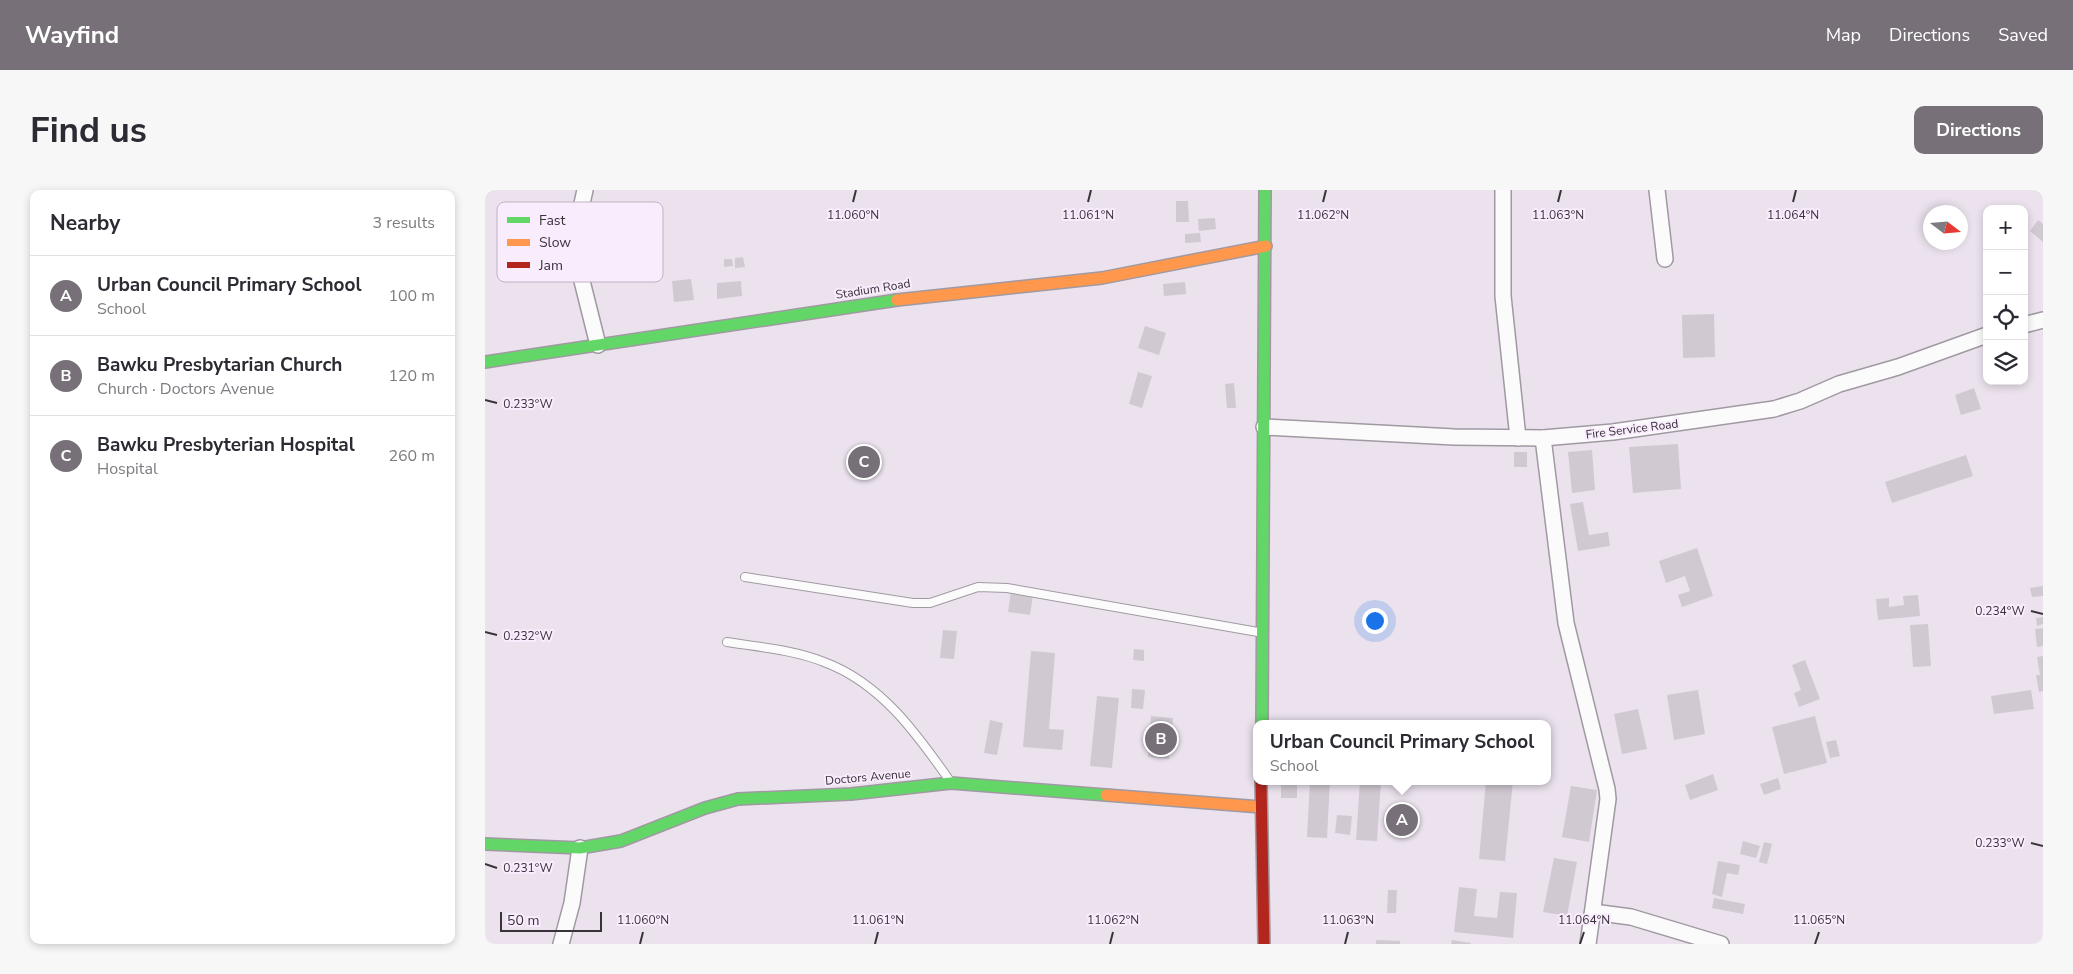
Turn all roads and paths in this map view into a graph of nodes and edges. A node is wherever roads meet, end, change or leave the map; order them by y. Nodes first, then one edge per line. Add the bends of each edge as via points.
1 (1265, 190) edge
2 (1503, 190) edge
3 (1657, 190) edge
4 (1265, 246) junction
5 (1665, 259) dead end
6 (583, 282) edge
7 (2043, 320) edge
8 (2028, 324) edge
9 (1983, 336) edge
10 (598, 345) junction
11 (485, 362) edge
12 (1264, 427) junction
13 (1518, 438) junction
14 (1543, 438) junction
15 (745, 577) dead end
16 (1263, 632) junction
17 (727, 642) dead end
18 (1262, 720) edge
19 (951, 783) junction
20 (1261, 785) edge
21 (1261, 807) junction
22 (485, 844) edge
23 (581, 848) junction
24 (1593, 912) junction
25 (561, 944) edge
26 (1264, 944) edge
27 (1588, 944) edge
28 (1721, 944) edge

1 - 4 main road
2 - 13 street via 1503,296
3 - 5 street
4 - 10 main road, Stadium Road via 1102,278 924,296
4 - 12 main road
6 - 10 street
7 - 8 street
9 - 14 street, Fire Service Road via 1774,409 1613,432
10 - 11 main road, Stadium Road
12 - 13 street, Fire Service Road via 1454,438
12 - 16 main road
13 - 14 street, Fire Service Road
14 - 24 street via 1566,623 1607,789
15 - 16 lane via 913,603 931,603 978,587 1007,588
16 - 18 main road
17 - 19 lane via 807,657 854,676 915,732
19 - 21 main road, Doctors Avenue
19 - 23 main road, Doctors Avenue via 851,794 738,799 705,808 621,841
20 - 21 main road
21 - 26 main road
22 - 23 main road, Doctors Avenue
23 - 25 street
24 - 27 street
24 - 28 street via 1631,917

